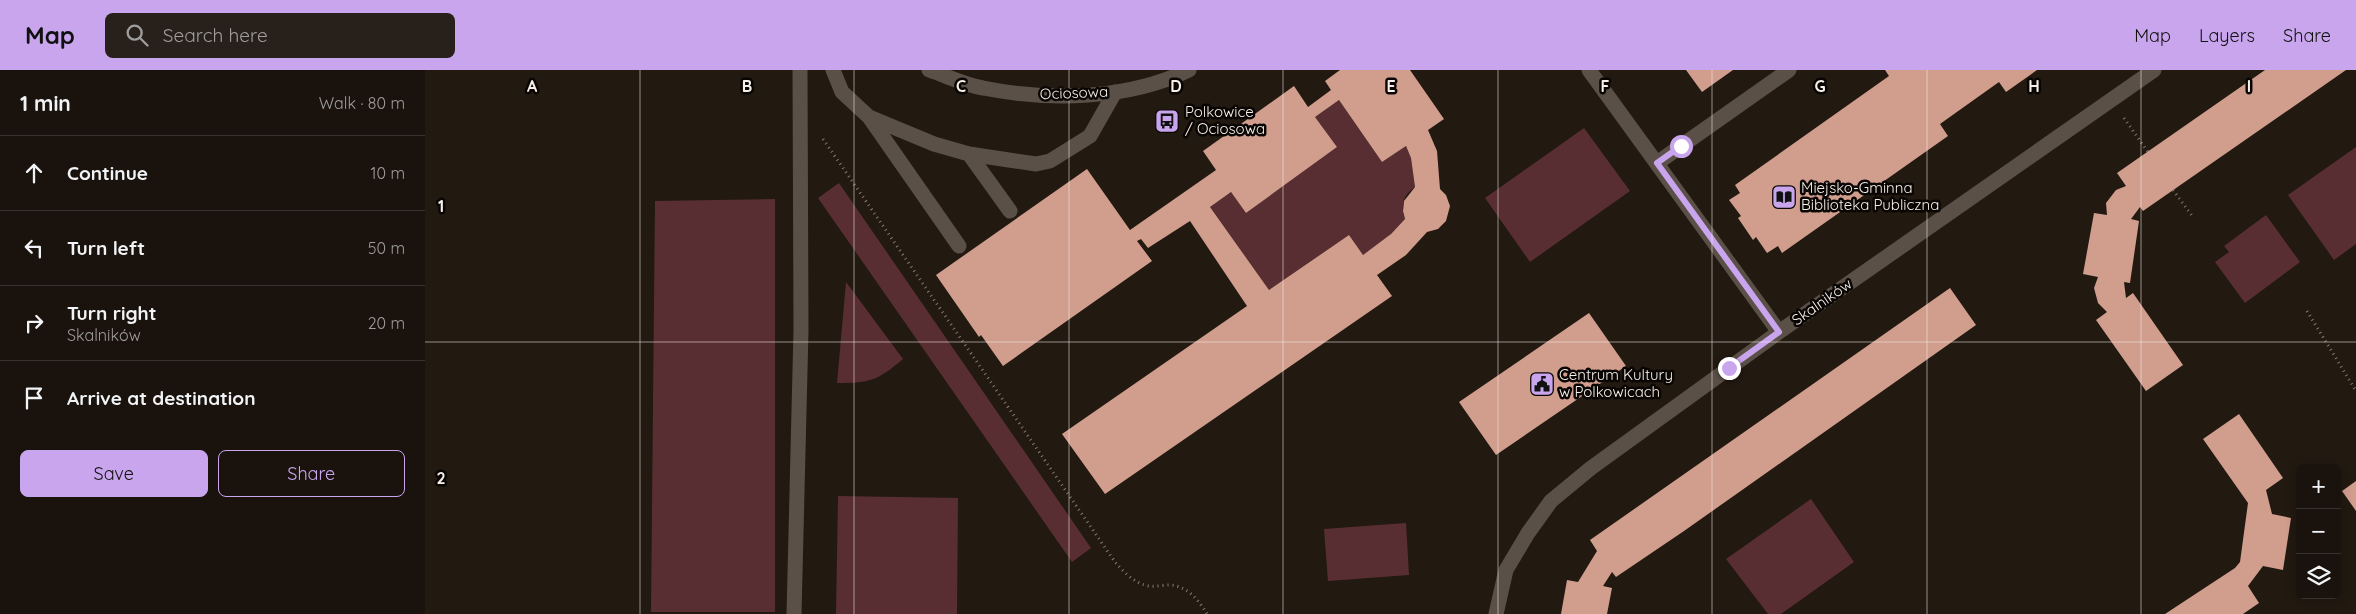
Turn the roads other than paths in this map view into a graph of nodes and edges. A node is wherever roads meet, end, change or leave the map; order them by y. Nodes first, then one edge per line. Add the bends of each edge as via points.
1 (800, 70) edge
2 (833, 70) edge
3 (929, 70) edge
4 (1189, 70) edge
5 (1589, 70) edge
6 (1789, 70) edge
7 (2154, 70) edge
8 (1115, 92) junction
9 (869, 117) junction
10 (969, 154) junction
11 (1657, 163) junction
12 (1010, 211) dead end
13 (959, 246) dead end
14 (1779, 332) junction
15 (794, 614) edge
16 (1496, 614) edge

1 - 15 street via 801,330
2 - 9 street via 843,92
3 - 8 street, Ociosowa via 982,88 1044,96
4 - 8 street, Ociosowa
5 - 11 street
6 - 11 street
7 - 14 street, Skalników
8 - 10 street via 1094,132 1050,160 1036,164
9 - 10 street via 934,144
9 - 13 street
10 - 12 street
11 - 14 street
14 - 16 street, Skalników via 1591,468 1551,501 1506,570

